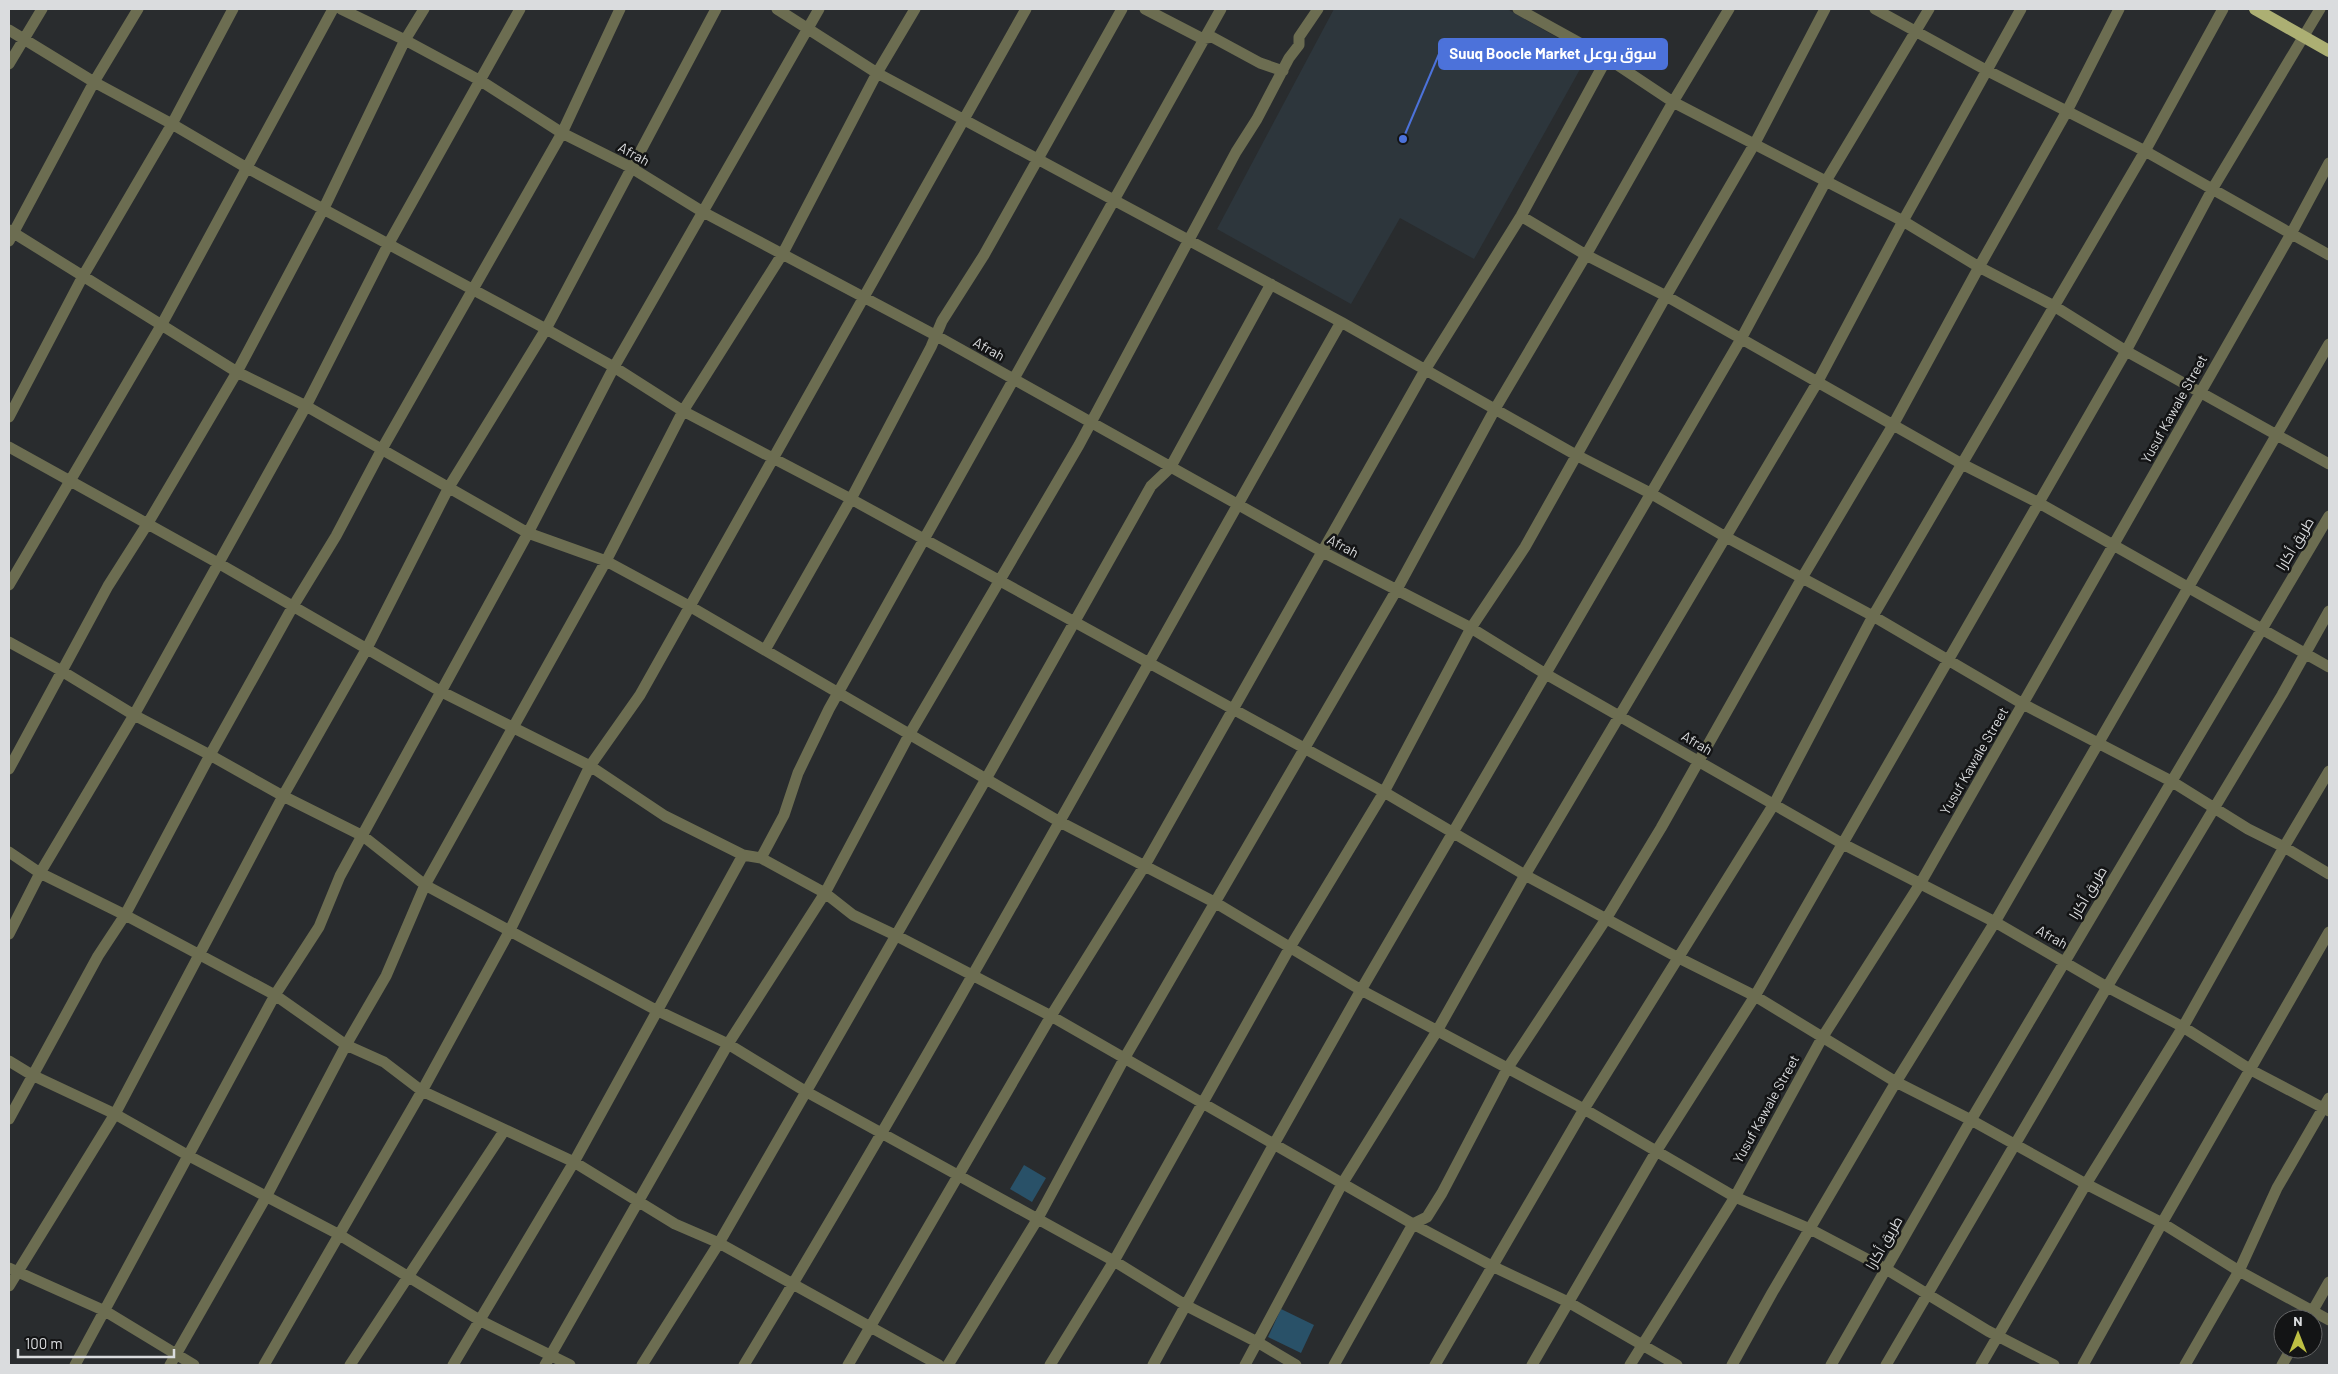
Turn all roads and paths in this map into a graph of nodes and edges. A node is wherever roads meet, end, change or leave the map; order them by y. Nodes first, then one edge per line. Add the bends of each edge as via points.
1 (42, 9) edge
2 (138, 9) edge
3 (233, 9) edge
4 (333, 9) edge
5 (341, 9) edge
6 (424, 9) edge
7 (520, 9) edge
8 (620, 9) edge
9 (716, 9) edge
10 (777, 9) edge
11 (819, 9) edge
12 (915, 9) edge
13 (1026, 9) edge
14 (1122, 9) edge
15 (1145, 9) edge
16 (1221, 9) edge
17 (1318, 9) edge
18 (1518, 9) edge
19 (1730, 9) edge
20 (1826, 9) edge
21 (1875, 9) edge
22 (1928, 9) edge
23 (2021, 9) edge
24 (2119, 9) edge
25 (2223, 9) edge
26 (2255, 9) edge
27 (2320, 9) edge
28 (9, 30) edge
29 (808, 30) junction
30 (1916, 31) junction
31 (2305, 37) junction
32 (25, 39) junction
33 (1203, 39) junction
34 (406, 40) junction
35 (2329, 51) edge
36 (1607, 58) junction
37 (9, 64) edge
38 (1986, 70) junction
39 (1283, 72) junction
40 (877, 73) junction
41 (481, 81) junction
42 (94, 82) junction
43 (1673, 102) junction
44 (2067, 111) junction
45 (964, 119) junction
46 (172, 124) junction
47 (562, 133) junction
48 (1755, 143) junction
49 (2145, 151) junction
50 (1038, 159) junction
51 (2329, 162) edge
52 (630, 167) junction
53 (247, 168) junction
54 (1826, 181) junction
55 (2213, 188) junction
56 (1114, 200) junction
57 (324, 208) junction
58 (704, 212) junction
59 (1521, 216) junction
60 (1903, 221) junction
61 (2292, 232) junction
62 (10, 234) edge
63 (1189, 240) junction
64 (389, 243) junction
65 (783, 253) junction
66 (1586, 255) junction
67 (2329, 255) edge
68 (1979, 267) junction
69 (83, 276) junction
70 (1270, 284) junction
71 (474, 289) junction
72 (1666, 296) junction
73 (863, 297) junction
74 (2054, 306) junction
75 (1341, 322) junction
76 (162, 324) junction
77 (546, 329) junction
78 (935, 336) junction
79 (1741, 339) junction
80 (2329, 344) edge
81 (2126, 351) junction
82 (614, 367) junction
83 (1425, 370) junction
84 (237, 372) junction
85 (1014, 380) junction
86 (1817, 383) junction
87 (2200, 392) junction
88 (306, 406) junction
89 (1495, 409) junction
90 (683, 411) junction
91 (9, 417) edge
92 (1090, 423) junction
93 (1893, 425) junction
94 (2276, 434) junction
95 (9, 447) edge
96 (382, 449) junction
97 (1576, 455) junction
98 (774, 460) junction
99 (1962, 464) junction
100 (2329, 464) edge
101 (1170, 468) junction
102 (69, 481) junction
103 (449, 487) junction
104 (1650, 493) junction
105 (851, 499) junction
106 (2039, 502) junction
107 (1237, 504) junction
108 (2329, 516) edge
109 (148, 523) junction
110 (528, 533) junction
111 (1724, 536) junction
112 (925, 540) junction
113 (2114, 545) junction
114 (1321, 551) junction
115 (606, 561) junction
116 (218, 563) junction
117 (1802, 578) junction
118 (1000, 581) junction
119 (9, 585) edge
120 (2190, 588) junction
121 (1396, 591) junction
122 (691, 607) junction
123 (292, 608) junction
124 (2329, 611) edge
125 (1873, 616) junction
126 (1075, 622) junction
127 (1471, 628) junction
128 (2262, 628) junction
129 (9, 642) edge
130 (366, 650) junction
131 (765, 650) junction
132 (2304, 654) junction
133 (1948, 659) junction
134 (1150, 664) junction
135 (2329, 667) edge
136 (60, 670) junction
137 (1544, 673) junction
138 (440, 691) junction
139 (839, 694) junction
140 (2023, 704) junction
141 (1232, 709) junction
142 (134, 715) junction
143 (1620, 716) junction
144 (513, 728) junction
145 (909, 735) junction
146 (2097, 743) junction
147 (1305, 749) junction
148 (210, 754) junction
149 (1698, 761) junction
150 (590, 766) junction
151 (9, 768) edge
152 (2329, 771) edge
153 (986, 779) junction
154 (2172, 781) junction
155 (1384, 792) junction
156 (283, 796) junction
157 (1774, 804) junction
158 (2213, 808) junction
159 (1060, 822) junction
160 (1452, 833) junction
161 (363, 836) junction
162 (1844, 844) junction
163 (2284, 847) junction
164 (9, 852) edge
165 (743, 855) junction
166 (761, 858) junction
167 (1145, 865) junction
168 (40, 873) junction
169 (2329, 874) edge
170 (1524, 875) junction
171 (1920, 884) junction
172 (426, 886) junction
173 (825, 893) junction
174 (1216, 904) junction
175 (125, 915) junction
176 (1606, 919) junction
177 (1995, 922) junction
178 (509, 932) junction
179 (2329, 932) edge
180 (9, 934) edge
181 (895, 935) junction
182 (1290, 949) junction
183 (199, 954) junction
184 (1677, 958) junction
185 (2065, 961) junction
186 (971, 976) junction
187 (2106, 987) junction
188 (1361, 990) junction
189 (275, 995) junction
190 (1756, 996) junction
191 (656, 1010) junction
192 (1051, 1016) junction
193 (2183, 1027) junction
194 (1437, 1032) junction
195 (1822, 1038) junction
196 (728, 1044) junction
197 (346, 1045) junction
198 (1124, 1059) junction
199 (9, 1061) edge
200 (1507, 1069) junction
201 (2251, 1070) junction
202 (32, 1075) junction
203 (1896, 1082) junction
204 (422, 1091) junction
205 (805, 1091) junction
206 (1201, 1104) junction
207 (2327, 1106) edge
208 (1584, 1109) junction
209 (115, 1114) junction
210 (9, 1119) edge
211 (1971, 1120) junction
212 (504, 1130) junction
213 (882, 1133) junction
214 (1274, 1144) junction
215 (2016, 1144) junction
216 (1657, 1150) junction
217 (189, 1156) junction
218 (574, 1162) junction
219 (958, 1174) junction
220 (1342, 1184) junction
221 (2086, 1184) junction
222 (266, 1197) junction
223 (1735, 1197) junction
224 (637, 1202) junction
225 (1037, 1220) junction
226 (2162, 1223) junction
227 (1413, 1224) junction
228 (1810, 1229) junction
229 (338, 1234) junction
230 (719, 1243) junction
231 (1114, 1261) junction
232 (1492, 1266) junction
233 (1886, 1269) junction
234 (12, 1271) edge
235 (2239, 1271) junction
236 (406, 1277) junction
237 (2329, 1282) edge
238 (794, 1284) junction
239 (9, 1286) edge
240 (1926, 1294) junction
241 (1568, 1302) junction
242 (1187, 1306) junction
243 (2300, 1309) edge
244 (2313, 1309) edge
245 (105, 1310) junction
246 (481, 1321) junction
247 (869, 1326) junction
248 (1998, 1335) junction
249 (1259, 1343) junction
250 (1641, 1346) junction
251 (176, 1354) junction
252 (551, 1354) junction
253 (75, 1365) edge
254 (170, 1365) edge
255 (194, 1365) edge
256 (264, 1365) edge
257 (350, 1365) edge
258 (453, 1365) edge
259 (545, 1365) edge
260 (570, 1365) edge
261 (642, 1365) edge
262 (744, 1365) edge
263 (848, 1365) edge
264 (939, 1365) edge
265 (948, 1365) edge
266 (1050, 1365) edge
267 (1153, 1365) edge
268 (1245, 1365) edge
269 (1296, 1365) edge
270 (1334, 1365) edge
271 (1434, 1365) edge
272 (1532, 1365) edge
273 (1630, 1365) edge
274 (1677, 1365) edge
275 (1732, 1365) edge
276 (1831, 1365) edge
277 (1886, 1365) edge
278 (1981, 1365) edge
279 (2054, 1365) edge
280 (2083, 1365) edge
281 (2185, 1365) edge

1 - 32 street
2 - 42 street
3 - 46 street
4 - 53 street
5 - 34 street, Afrah
6 - 34 street
7 - 41 street
8 - 47 street
9 - 52 street
10 - 29 street
11 - 29 street
12 - 40 street
13 - 45 street
14 - 50 street
15 - 33 street
16 - 33 street
17 - 39 street via 1299,37 1299,44
18 - 36 street
19 - 43 street
20 - 48 street
21 - 30 street
22 - 30 street
23 - 38 street
24 - 44 street
25 - 49 street
26 - 31 main road
27 - 31 street
28 - 32 street
29 - 40 street
29 - 58 street
30 - 38 street
30 - 54 street
31 - 35 main road
31 - 55 street
32 - 37 street
32 - 42 street
33 - 39 street via 1212,37
33 - 56 street
34 - 41 street, Afrah
34 - 57 street
36 - 43 street
36 - 59 street
38 - 44 street
38 - 60 street
39 - 63 street
40 - 45 street
40 - 65 street
41 - 47 street, Afrah
41 - 64 street
42 - 46 street
42 - 62 street
43 - 48 street
43 - 66 street
44 - 49 street
44 - 68 street
45 - 50 street
45 - 73 street
46 - 53 street
46 - 69 street
47 - 52 street, Afrah
47 - 71 street
48 - 54 street
48 - 72 street
49 - 55 street
49 - 74 street
50 - 56 street
50 - 78 street
51 - 61 street, Yusuf Kawale Street
52 - 58 street, Afrah
52 - 77 street
53 - 57 street
53 - 76 street
54 - 60 street
54 - 79 street
55 - 61 street
55 - 81 street
56 - 63 street
56 - 85 street
57 - 64 street
57 - 84 street
58 - 65 street, Afrah
58 - 82 street
59 - 66 street
59 - 83 street
60 - 68 street
60 - 86 street
61 - 67 street
61 - 87 street, Yusuf Kawale Street
62 - 69 street
63 - 70 street
63 - 92 street
64 - 71 street
64 - 88 street
65 - 73 street, Afrah
65 - 90 street
66 - 72 street
66 - 89 street
68 - 74 street
68 - 93 street
69 - 76 street
69 - 91 street
70 - 75 street
70 - 101 street
71 - 77 street
71 - 96 street
72 - 79 street
72 - 97 street
73 - 78 street, Afrah
73 - 98 street
74 - 81 street
74 - 99 street
75 - 83 street
75 - 107 street
76 - 84 street
76 - 102 street
77 - 82 street
77 - 103 street
78 - 85 street, Afrah
78 - 105 street
79 - 86 street
79 - 104 street
80 - 94 street
81 - 87 street
81 - 106 street
82 - 90 street
82 - 110 street
83 - 89 street
83 - 114 street
84 - 88 street
84 - 109 street
85 - 92 street, Afrah
85 - 112 street
86 - 93 street
86 - 111 street
87 - 94 street
87 - 113 street, Yusuf Kawale Street
88 - 96 street
88 - 116 street
89 - 97 street
89 - 121 street
90 - 98 street
90 - 115 street
92 - 101 street, Afrah
92 - 118 street
93 - 99 street
93 - 117 street
94 - 100 street
94 - 120 street
95 - 102 street
96 - 103 street
96 - 123 street via 336,536
97 - 104 street
97 - 127 street via 1525,547
98 - 105 street
98 - 122 street
99 - 106 street
99 - 125 street
101 - 107 street, Afrah
101 - 126 street via 1151,486
102 - 109 street
102 - 119 street
103 - 110 street
103 - 130 street
104 - 111 street
104 - 137 street
105 - 112 street
105 - 131 street
106 - 113 street
106 - 133 street
107 - 114 street, Afrah
107 - 134 street
108 - 128 street, طريق أكارا
109 - 116 street
109 - 136 street
110 - 115 street
110 - 138 street
111 - 117 street
111 - 143 street
112 - 118 street
112 - 139 street
113 - 120 street
113 - 140 street, Yusuf Kawale Street
114 - 121 street, Afrah
114 - 141 street
115 - 122 street
115 - 144 street
116 - 123 street
116 - 142 street
117 - 125 street
117 - 149 street
118 - 126 street
118 - 145 street
120 - 128 street
120 - 146 street
121 - 127 street, Afrah
121 - 147 street
122 - 131 street
122 - 150 street via 640,695
123 - 130 street
123 - 148 street
124 - 132 street
125 - 133 street
125 - 157 street
126 - 134 street
126 - 153 street
127 - 137 street, Afrah
127 - 155 street
128 - 132 street
128 - 154 street, طريق أكارا
129 - 136 street
130 - 138 street
130 - 156 street
131 - 139 street
132 - 135 street
132 - 158 street
133 - 140 street
133 - 162 street
134 - 141 street
134 - 159 street
136 - 142 street
136 - 151 street
137 - 143 street, Afrah
137 - 160 street
138 - 144 street
138 - 161 street
139 - 145 street
139 - 166 street via 798,773 784,815
140 - 146 street
140 - 171 street, Yusuf Kawale Street
141 - 147 street
141 - 167 street
142 - 148 street
142 - 168 street
143 - 149 street, Afrah
143 - 170 street
144 - 150 street
144 - 172 street
145 - 153 street
145 - 173 street
146 - 154 street
146 - 177 street
147 - 155 street
147 - 174 street
148 - 156 street
148 - 175 street
149 - 157 street, Afrah
149 - 176 street
150 - 165 street via 665,816
150 - 178 street
152 - 163 street
153 - 159 street
153 - 181 street
154 - 158 street
154 - 185 street, طريق أكارا
155 - 160 street
155 - 182 street
156 - 161 street
156 - 183 street
157 - 162 street, Afrah
157 - 184 street
158 - 163 street
158 - 187 street
159 - 167 street
159 - 186 street
160 - 170 street
160 - 188 street
161 - 172 street
161 - 189 street via 340,876 318,927
162 - 171 street, Afrah
162 - 190 street
163 - 169 street
163 - 193 street
164 - 168 street
165 - 166 street
165 - 191 street
166 - 173 street
167 - 174 street
167 - 192 street
168 - 175 street
168 - 180 street
170 - 176 street
170 - 194 street
171 - 177 street, Afrah
171 - 195 street, Yusuf Kawale Street
172 - 178 street
172 - 197 street via 386,976
173 - 181 street via 853,915
173 - 196 street
174 - 182 street
174 - 198 street
175 - 183 street
175 - 202 street via 98,956
176 - 184 street
176 - 200 street
177 - 185 street, Afrah
177 - 203 street
178 - 191 street
178 - 204 street
179 - 201 street
181 - 186 street
181 - 205 street
182 - 188 street
182 - 206 street
183 - 189 street
183 - 209 street
184 - 190 street
184 - 208 street
185 - 187 street, Afrah
185 - 211 street, طريق أكارا
186 - 192 street
186 - 213 street
187 - 193 street, Afrah
187 - 215 street
188 - 194 street
188 - 214 street
189 - 197 street
189 - 217 street
190 - 195 street
190 - 216 street
191 - 196 street
191 - 218 street
192 - 198 street
192 - 219 street
193 - 201 street, Afrah
193 - 221 street
194 - 200 street
194 - 220 street
195 - 203 street
195 - 223 street, Yusuf Kawale Street
196 - 205 street
196 - 224 street
197 - 204 street via 384,1062
197 - 222 street
198 - 206 street
198 - 225 street
199 - 202 street
200 - 208 street
200 - 227 street via 1442,1193 1427,1217
201 - 207 street, Afrah
201 - 226 street
202 - 209 street
202 - 210 street
203 - 211 street
203 - 228 street
204 - 212 street
204 - 229 street
205 - 213 street
205 - 230 street
206 - 214 street
206 - 231 street
207 - 235 street via 2277,1188
208 - 216 street
208 - 232 street
209 - 217 street
209 - 234 street
211 - 215 street
211 - 233 street, طريق أكارا
212 - 218 street
212 - 236 street
213 - 219 street
213 - 238 street
214 - 220 street
214 - 242 street
215 - 221 street
215 - 240 street
216 - 223 street
216 - 241 street
217 - 222 street
217 - 245 street
218 - 224 street
218 - 246 street
219 - 225 street
219 - 247 street
220 - 227 street
220 - 249 street
221 - 226 street
221 - 248 street
222 - 229 street
222 - 251 street
223 - 228 street
223 - 250 street, Yusuf Kawale Street
224 - 230 street via 675,1224
224 - 252 street
225 - 231 street
225 - 265 street
226 - 235 street
226 - 280 street
227 - 232 street
227 - 270 street
228 - 233 street
228 - 275 street
229 - 236 street
229 - 256 street
230 - 238 street
230 - 261 street
231 - 242 street
231 - 266 street
232 - 241 street
232 - 271 street
233 - 240 street
233 - 276 street, طريق أكارا
234 - 239 street
234 - 245 street
235 - 243 street
235 - 281 street
236 - 246 street
236 - 257 street
237 - 244 street
238 - 247 street
238 - 262 street
240 - 248 street
240 - 277 street
241 - 250 street
241 - 272 street
242 - 249 street
242 - 267 street
245 - 251 street
245 - 253 street
246 - 252 street
246 - 258 street
247 - 263 street
247 - 264 street
248 - 278 street
248 - 279 street
249 - 268 street
249 - 269 street
250 - 273 street, Yusuf Kawale Street
250 - 274 street
251 - 254 street
251 - 255 street
252 - 259 street
252 - 260 street

